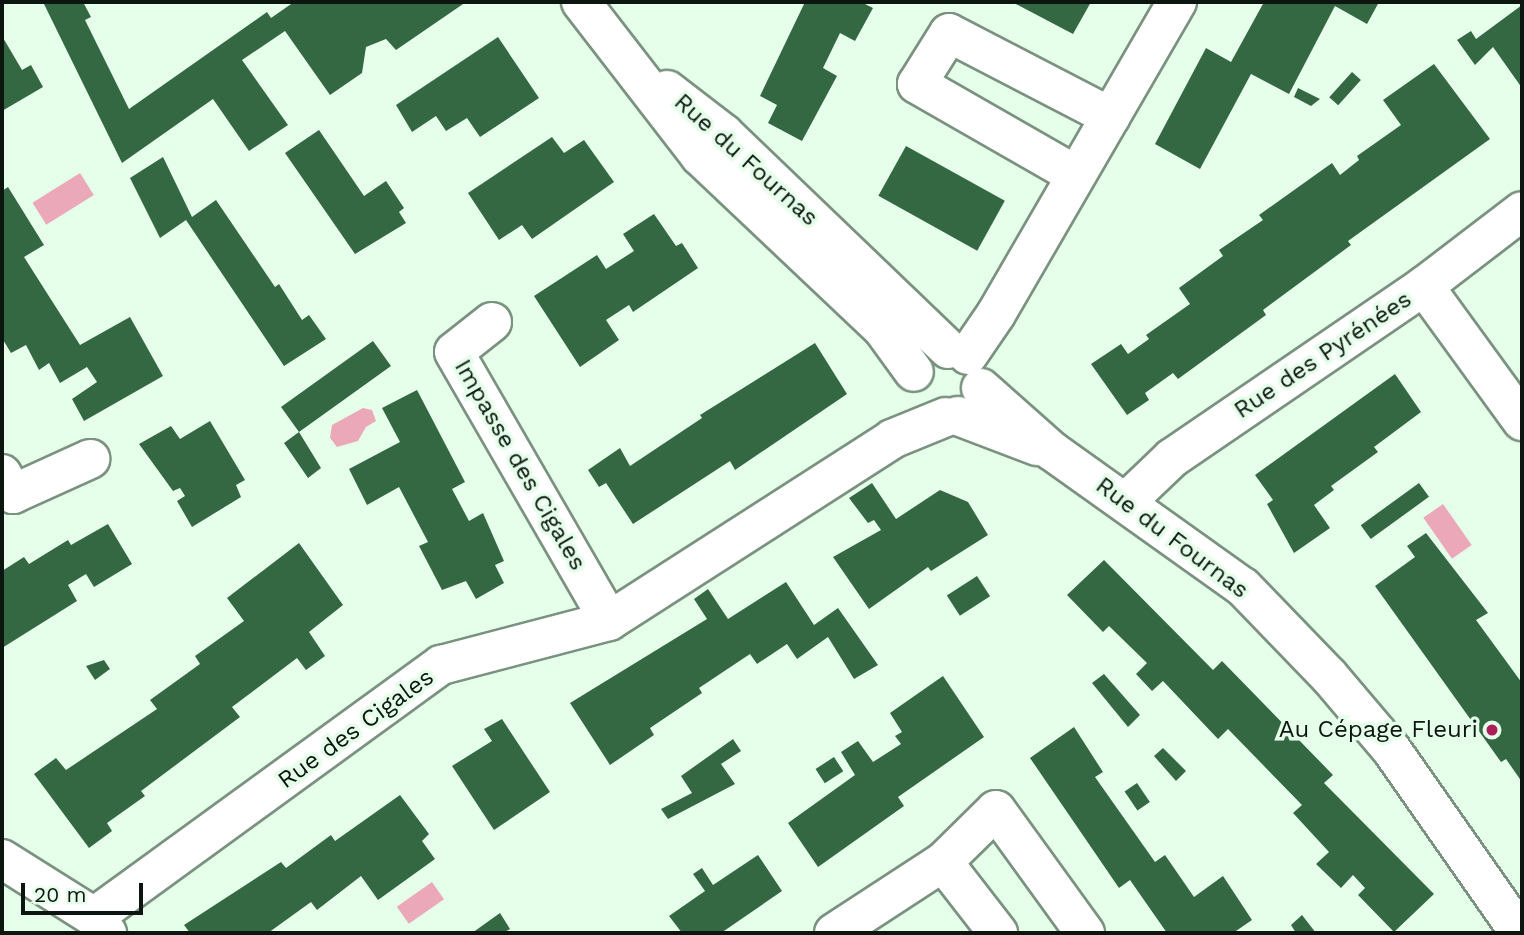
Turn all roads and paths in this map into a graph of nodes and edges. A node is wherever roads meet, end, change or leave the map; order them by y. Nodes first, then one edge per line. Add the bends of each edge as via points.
1 (581, 2) edge
2 (1177, 2) edge
3 (631, 62) junction
4 (1111, 117) junction
5 (1074, 174) junction
6 (1522, 211) edge
7 (1424, 286) junction
8 (492, 322) dead end
9 (913, 381) junction
10 (960, 385) junction
11 (1522, 421) edge
12 (892, 439) junction
13 (90, 459) dead end
14 (2, 474) edge
15 (1126, 502) junction
16 (609, 621) junction
17 (2, 859) edge
18 (943, 862) junction
19 (101, 925) edge
20 (1520, 932) edge
21 (834, 933) edge
22 (998, 933) edge
23 (1085, 933) edge

1 - 3 street, Rue du Fournas
2 - 4 street
3 - 9 street, Rue du Fournas via 700,156 883,328
3 - 10 street, Rue du Fournas via 723,134
4 - 5 street
4 - 5 street via 949,33 917,84
5 - 10 street
6 - 7 street, Rue des Pyrénées
7 - 11 street
7 - 15 street, Rue des Pyrénées via 1172,458
8 - 16 street, Impasse des Cigales via 454,352
9 - 10 street, Rue du Fournas via 925,409
9 - 10 street via 927,355
9 - 12 street
10 - 12 street, Rue des Cigales
10 - 15 street, Rue du Fournas
12 - 16 street, Rue des Cigales
13 - 14 street via 13,494
15 - 20 street, Rue du Fournas via 1243,587 1329,676 1391,750
16 - 19 street, Rue des Cigales via 441,666
17 - 19 street
18 - 21 street
18 - 22 street
18 - 23 street via 996,810

